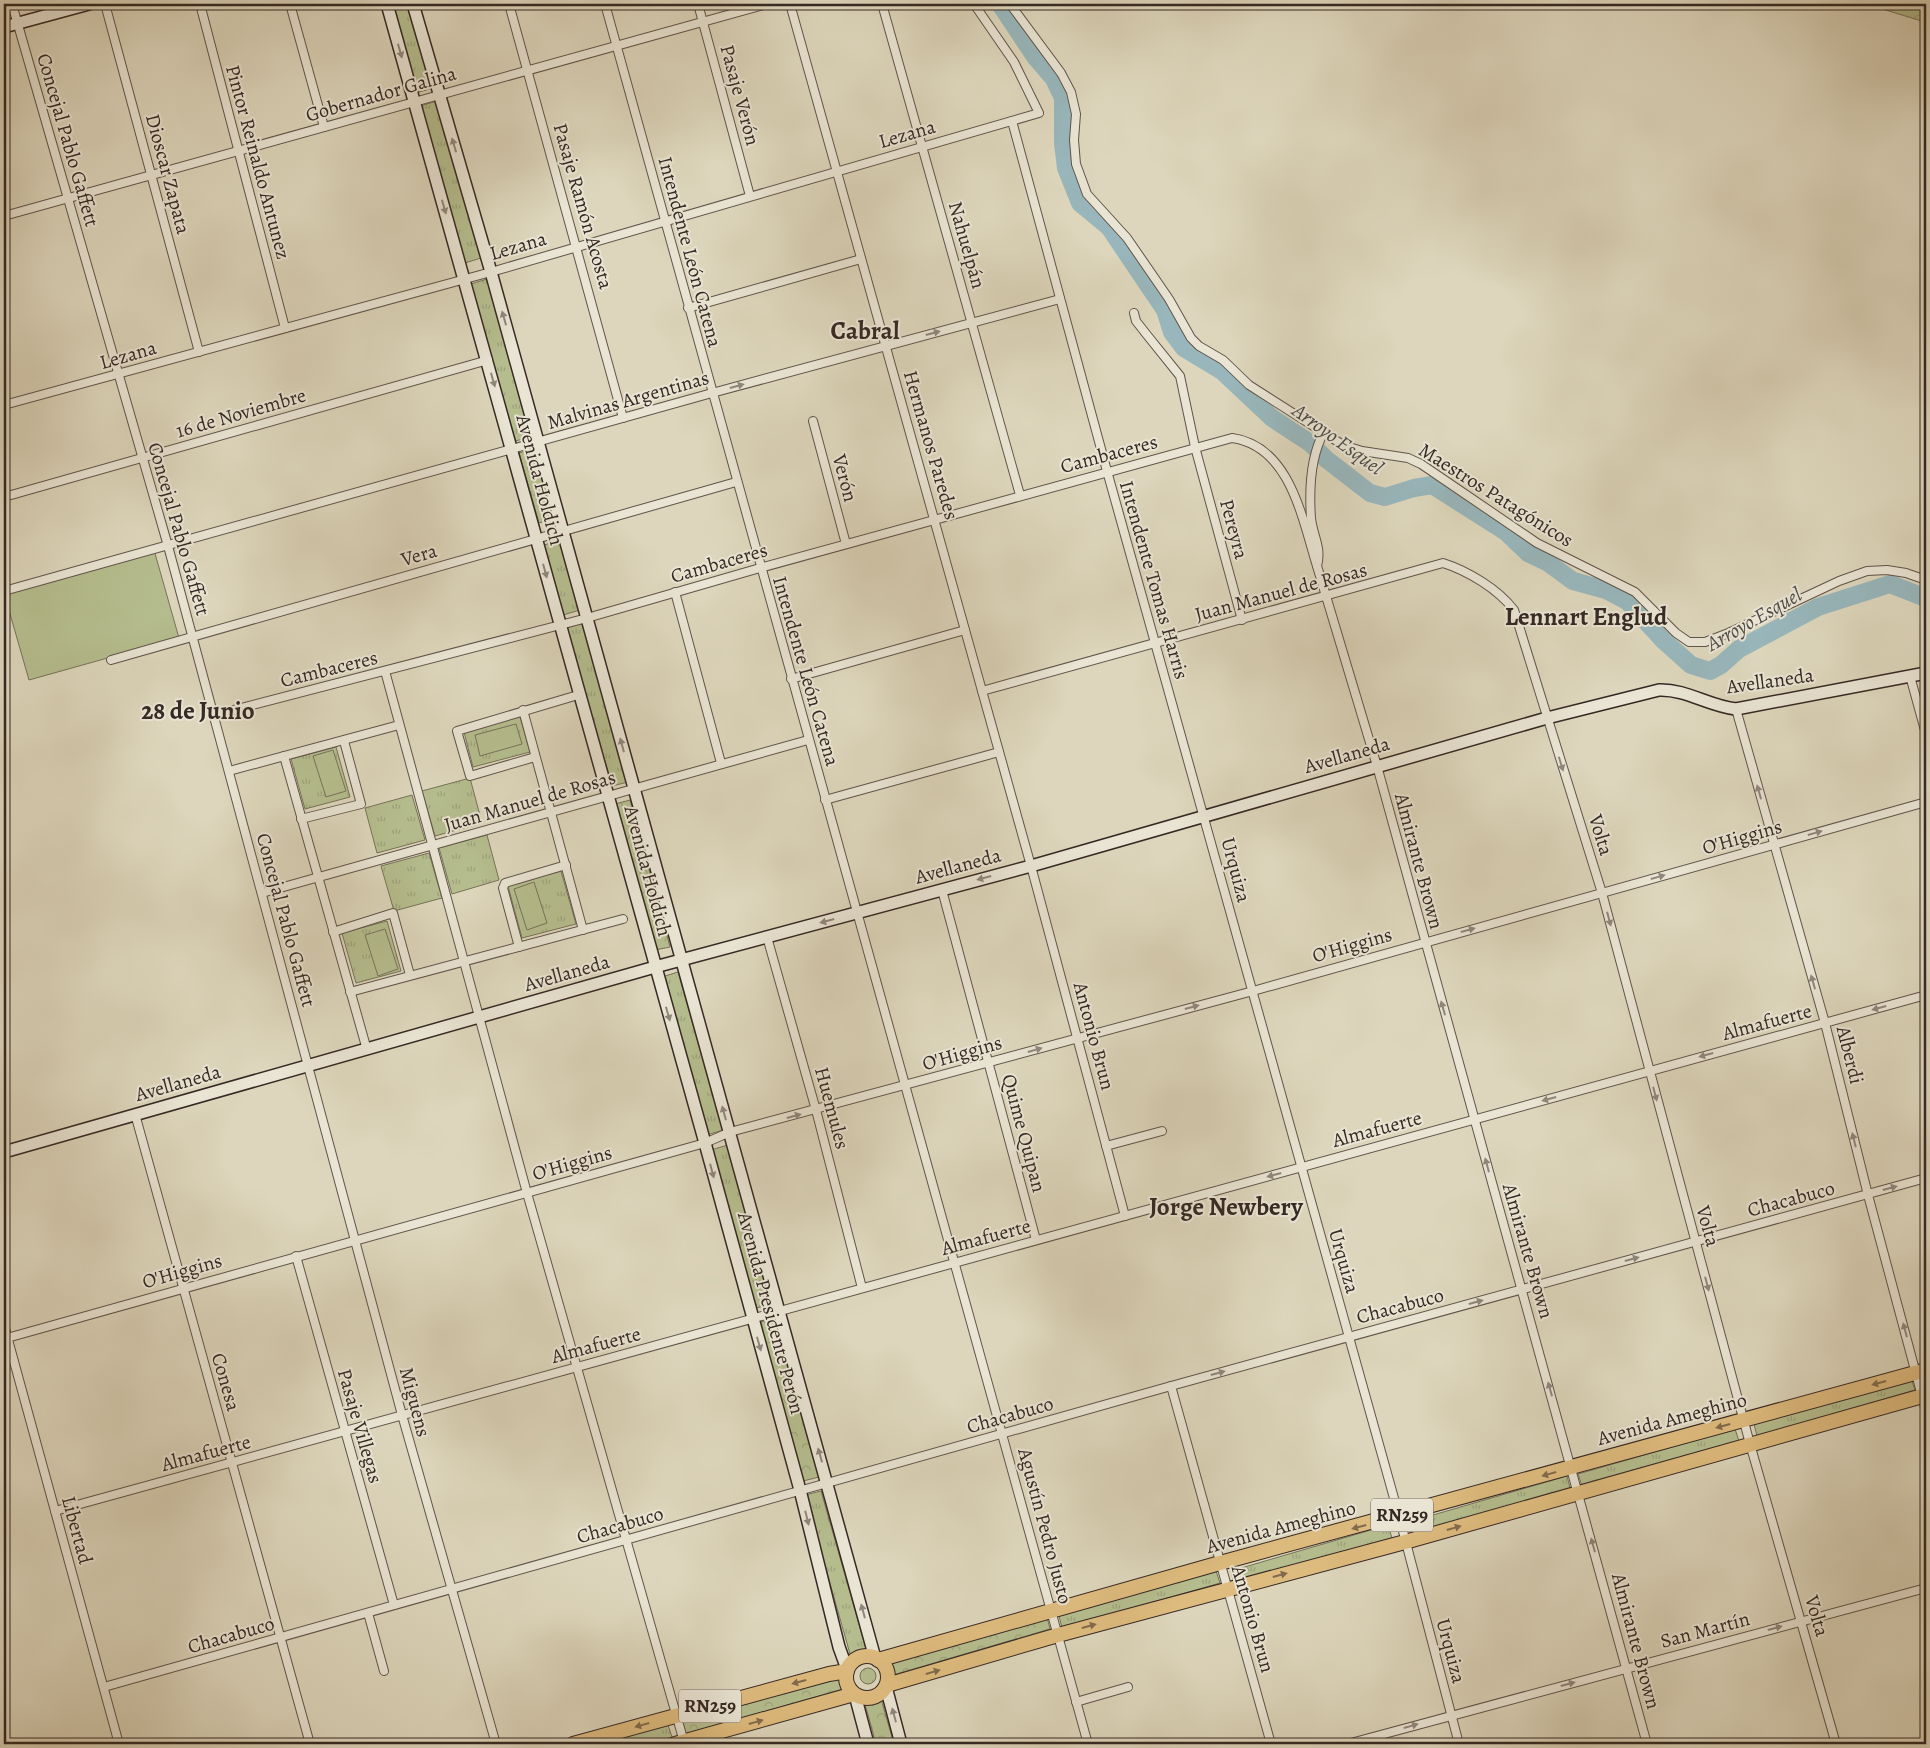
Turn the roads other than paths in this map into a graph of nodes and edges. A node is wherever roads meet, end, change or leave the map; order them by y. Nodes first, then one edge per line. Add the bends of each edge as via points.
1 (12, 4) edge
2 (89, 4) edge
3 (105, 4) edge
4 (200, 4) edge
5 (290, 4) edge
6 (387, 4) edge
7 (413, 4) edge
8 (509, 4) edge
9 (605, 4) edge
10 (698, 4) edge
11 (766, 4) edge
12 (790, 4) edge
13 (882, 4) edge
14 (974, 4) edge
15 (1010, 4) edge
16 (702, 22) junction
17 (17, 24) junction
18 (4, 28) edge
19 (616, 46) junction
20 (527, 70) junction
21 (439, 95) junction
22 (414, 102) junction
23 (1012, 121) junction
24 (324, 127) junction
25 (921, 147) junction
26 (239, 151) junction
27 (836, 171) junction
28 (152, 175) junction
29 (750, 196) junction
30 (67, 198) junction
31 (4, 216) edge
32 (664, 220) junction
33 (578, 246) junction
34 (861, 259) junction
35 (491, 272) junction
36 (464, 278) junction
37 (1060, 299) junction
38 (688, 308) junction
39 (1134, 314) dead end
40 (972, 322) junction
41 (285, 328) junction
42 (886, 346) junction
43 (199, 352) junction
44 (488, 360) junction
45 (118, 376) junction
46 (712, 393) junction
47 (4, 405) edge
48 (624, 418) junction
49 (813, 421) dead end
50 (1324, 432) junction
51 (1232, 438) joint
52 (538, 442) junction
53 (1195, 447) junction
54 (512, 449) junction
55 (142, 458) junction
56 (1107, 471) junction
57 (736, 482) junction
58 (4, 496) edge
59 (1020, 496) junction
60 (935, 519) junction
61 (563, 533) junction
62 (537, 539) junction
63 (846, 544) junction
64 (168, 546) junction
65 (1317, 566) junction
66 (760, 568) junction
67 (1926, 580) edge
68 (4, 591) edge
69 (675, 592) junction
70 (1326, 596) junction
71 (1514, 610) joint
72 (587, 618) junction
73 (1242, 620) junction
74 (560, 625) junction
75 (965, 630) junction
76 (193, 637) junction
77 (1155, 643) junction
78 (111, 660) dead end
79 (385, 671) junction
80 (1926, 673) edge
81 (1910, 676) junction
82 (791, 679) junction
83 (982, 691) junction
84 (578, 695) junction
85 (1736, 708) junction
86 (523, 710) junction
87 (214, 715) junction
88 (1547, 718) junction
89 (400, 725) junction
90 (1926, 734) edge
91 (344, 740) junction
92 (808, 740) junction
93 (999, 752) junction
94 (284, 756) junction
95 (535, 757) junction
96 (721, 763) junction
97 (1377, 766) junction
98 (229, 770) junction
99 (634, 788) junction
100 (608, 796) junction
101 (825, 800) junction
102 (1926, 802) edge
103 (552, 811) junction
104 (1204, 815) junction
105 (301, 819) junction
106 (1774, 845) junction
107 (432, 846) junction
108 (566, 865) junction
109 (1031, 866) junction
110 (317, 878) junction
111 (942, 890) junction
112 (262, 893) junction
113 (1602, 893) junction
114 (856, 913) junction
115 (623, 919) dead end
116 (582, 930) junction
117 (333, 932) junction
118 (767, 937) junction
119 (1424, 942) junction
120 (519, 947) junction
121 (464, 960) junction
122 (682, 960) junction
123 (655, 967) junction
124 (410, 975) junction
125 (1252, 990) junction
126 (350, 992) junction
127 (1926, 995) edge
128 (480, 1018) junction
129 (1825, 1023) junction
130 (1077, 1038) junction
131 (367, 1050) junction
132 (989, 1063) junction
133 (307, 1066) junction
134 (1648, 1071) junction
135 (906, 1086) junction
136 (816, 1110) junction
137 (135, 1114) junction
138 (1474, 1119) junction
139 (1162, 1131) dead end
140 (730, 1132) junction
141 (705, 1143) junction
142 (1106, 1146) junction
143 (4, 1152) edge
144 (1300, 1167) junction
145 (1926, 1178) edge
146 (527, 1193) junction
147 (1868, 1194) junction
148 (1125, 1216) junction
149 (356, 1240) junction
150 (1036, 1240) junction
151 (1696, 1242) junction
152 (296, 1256) junction
153 (955, 1263) junction
154 (183, 1288) junction
155 (862, 1288) junction
156 (1522, 1290) junction
157 (779, 1311) junction
158 (752, 1319) junction
159 (4, 1325) edge
160 (1348, 1337) junction
161 (7, 1338) junction
162 (576, 1367) junction
163 (1921, 1372) edge
164 (1171, 1386) junction
165 (1924, 1395) edge
166 (1926, 1411) edge
167 (402, 1415) junction
168 (1745, 1420) junction
169 (344, 1431) junction
170 (1002, 1434) junction
171 (1750, 1444) junction
172 (232, 1462) junction
173 (1572, 1467) junction
174 (828, 1483) junction
175 (800, 1490) junction
176 (1579, 1493) junction
177 (55, 1511) junction
178 (1399, 1516) junction
179 (625, 1540) junction
180 (1405, 1542) junction
181 (1220, 1563) junction
182 (452, 1588) junction
183 (1926, 1588) edge
184 (1228, 1589) junction
185 (394, 1605) junction
186 (1051, 1611) junction
187 (368, 1613) junction
188 (1802, 1621) junction
189 (1058, 1635) junction
190 (281, 1638) junction
191 (877, 1659) junction
192 (1627, 1668) junction
193 (847, 1670) junction
194 (384, 1671) dead end
195 (886, 1686) junction
196 (104, 1687) junction
197 (1128, 1687) dead end
198 (855, 1695) junction
199 (1076, 1702) junction
200 (677, 1715) junction
201 (1451, 1715) junction
202 (679, 1743) edge
203 (120, 1744) edge
204 (310, 1744) edge
205 (496, 1744) edge
206 (574, 1744) edge
207 (868, 1744) edge
208 (901, 1744) edge
209 (1088, 1744) edge
210 (1272, 1744) edge
211 (1347, 1744) edge
212 (1459, 1744) edge
213 (1647, 1744) edge
214 (1836, 1744) edge

1 - 17 street, Concejal Pablo Gaffett
2 - 17 street
3 - 28 street, Dioscar Zapata
4 - 26 street, Pintor Reinaldo Antunez
5 - 24 street
6 -> 22 street, Avenida Holdich
7 - 21 street, Avenida Holdich
8 - 20 street, Pasaje Ramón Acosta
9 - 19 street, Intendente León Catena
10 - 16 street, Pasaje Verón
11 - 16 street, Gobernador Galina
12 - 27 street, Hermanos Paredes
13 - 25 street, Nahuelpán
14 - 23 street, Lezana via 1014,62 1039,113
15 - 50 street, Maestros Patagónicos via 1061,73 1071,92 1076,114 1076,164 1087,194 1127,238 1191,338 1223,360 1249,385
16 - 19 street, Gobernador Galina
16 - 29 street, Pasaje Verón
17 - 18 street
17 - 30 street, Concejal Pablo Gaffett
19 - 20 street, Gobernador Galina
19 - 32 street, Intendente León Catena
20 - 21 street, Gobernador Galina
20 - 33 street, Pasaje Ramón Acosta
21 - 22 street, Gobernador Galina
35 -> 21 street, Avenida Holdich
22 - 24 street, Gobernador Galina
22 -> 36 street, Avenida Holdich
23 - 25 street, Lezana
23 - 37 street, Intendente Tomas Harris
24 - 26 street, Gobernador Galina
25 - 27 street, Lezana
25 - 40 street, Nahuelpán
26 - 28 street, Gobernador Galina
26 - 41 street, Pintor Reinaldo Antunez
27 - 29 street, Lezana
27 - 34 street, Hermanos Paredes
28 - 30 street, Gobernador Galina
28 - 43 street, Dioscar Zapata
29 - 32 street, Lezana
30 - 31 street, Gobernador Galina
30 - 45 street, Concejal Pablo Gaffett
32 - 33 street, Lezana
32 - 38 street, Intendente León Catena
33 - 35 street, Lezana
33 - 48 street, Pasaje Ramón Acosta
34 - 38 street
34 - 42 street, Hermanos Paredes
35 - 36 street, Lezana
52 -> 35 street, Avenida Holdich
36 - 41 street, Lezana
36 - 44 street, Avenida Holdich
37 - 40 street, Malvinas Argentinas
37 - 56 street, Intendente Tomas Harris
38 - 46 street, Intendente León Catena
39 - 53 street, Pereyra via 1141,328 1180,376
42 -> 40 street, Malvinas Argentinas
40 - 59 street, Nahuelpán
41 - 43 street, Lezana
46 -> 42 street, Malvinas Argentinas
42 - 60 street, Hermanos Paredes
43 - 45 street, Lezana
44 -> 54 street, Avenida Holdich
44 - 55 street, 16 de Noviembre
45 - 47 street, Lezana
45 - 55 street, Concejal Pablo Gaffett
46 - 48 street, Malvinas Argentinas
46 - 57 street, Intendente León Catena
48 - 52 street, Malvinas Argentinas
49 - 63 street, Verón
50 - 65 street via 1313,460 1311,519 1320,554
50 - 67 street, Maestros Patagónicos via 1350,448 1408,458 1421,464 1537,543 1635,592 1689,642 1705,642 1726,634 1867,571 1887,570
51 - 53 street, Cambaceres
51 - 65 street, Almirante Brown via 1246,440 1272,459 1287,479
52 - 54 street, Malvinas Argentinas
52 - 61 street, Avenida Holdich
53 - 56 street, Cambaceres
53 - 73 street, Pereyra
54 - 62 street, Avenida Holdich
54 - 64 street, Malvinas Argentinas
55 - 58 street, 16 de Noviembre
55 - 64 street, Concejal Pablo Gaffett
56 - 59 street, Cambaceres
56 - 77 street, Intendente Tomas Harris
57 - 61 street, Vera
57 - 66 street, Intendente León Catena
59 - 60 street, Cambaceres
60 - 63 street, Cambaceres
60 - 75 street, Hermanos Paredes
61 - 62 street, Vera
61 - 72 street, Avenida Holdich
62 -> 74 street, Avenida Holdich
62 - 76 street, Vera
63 - 66 street, Cambaceres
64 - 68 street, Malvinas Argentinas
64 - 76 street, Concejal Pablo Gaffett
65 - 70 street, Almirante Brown
66 - 69 street, Cambaceres
66 - 82 street, Intendente León Catena
69 - 72 street, Cambaceres
69 - 96 street
70 - 71 street, Juan Manuel de Rosas via 1444,563 1476,579 1506,600
70 - 73 street, Juan Manuel de Rosas
70 - 97 street, Almirante Brown
71 - 88 street, Volta
72 - 74 street, Cambaceres
99 -> 72 street, Avenida Holdich
73 - 77 street, Juan Manuel de Rosas
74 - 79 street, Cambaceres
74 - 84 street, Avenida Holdich
75 - 82 street
75 - 83 street, Hermanos Paredes
76 - 78 street, Vera
76 - 87 street, Concejal Pablo Gaffett
77 - 83 street, Juan Manuel de Rosas
77 - 104 street, Intendente Tomas Harris
79 - 87 street, Cambaceres
79 - 89 street
80 - 81 street, Avellaneda
81 - 85 street, Avellaneda
81 - 90 street
82 - 92 street, Intendente León Catena
83 - 93 street, Hermanos Paredes
84 - 86 street
84 - 100 street, Avenida Holdich
85 - 88 street, Avellaneda via 1722,707 1672,689
106 -> 85 street, Alberdi
86 - 95 street
86 - 95 street via 458,731 470,776
87 - 98 street, Concejal Pablo Gaffett
88 - 97 street, Avellaneda
88 -> 113 street, Volta
89 - 91 street
89 - 107 street
91 - 94 street
91 - 105 street via 361,804
92 - 96 street, Juan Manuel de Rosas
92 - 101 street, Intendente León Catena
93 - 101 street
93 - 109 street, Hermanos Paredes
94 - 98 street
94 - 105 street
95 - 103 street
96 - 99 street, Juan Manuel de Rosas
97 - 104 street, Avellaneda
97 - 119 street, Almirante Brown
98 - 112 street, Concejal Pablo Gaffett
99 - 100 street, Juan Manuel de Rosas
99 - 122 street, Avenida Holdich
100 - 103 street, Juan Manuel de Rosas
100 - 123 street, Avenida Holdich
101 - 114 street, Intendente León Catena
106 -> 102 street, O'Higgins
103 - 107 street, Juan Manuel de Rosas
103 - 108 street
104 - 109 street, Avellaneda
104 - 125 street, Urquiza
105 - 110 street
113 -> 106 street, O'Higgins
129 -> 106 street, Alberdi
107 - 110 street, Juan Manuel de Rosas
107 - 121 street
108 - 116 street
108 - 120 street via 505,883 503,888
109 -> 111 street, Avellaneda
109 - 130 street, Antonio Brun
110 - 112 street, Juan Manuel de Rosas
110 - 117 street
111 - 114 street, Avellaneda
111 - 132 street, Quime Quipan
112 - 133 street, Concejal Pablo Gaffett
119 -> 113 street, O'Higgins
113 -> 134 street, Volta
114 -> 118 street, Avellaneda
114 - 135 street, Agustín Pedro Justo
115 - 116 street
116 - 120 street
117 - 124 street via 393,914
117 - 126 street
118 - 122 street, Avellaneda
118 - 136 street, Huemules
119 - 125 street, O'Higgins
138 -> 119 street, Almirante Brown
120 - 121 street
121 - 124 street
121 - 128 street
122 - 123 street, Avellaneda
140 -> 122 street, Avenida Presidente Perón
123 - 128 street, Avellaneda
123 -> 141 street, Avenida Presidente Perón
124 - 126 street
130 -> 125 street, O'Higgins
125 - 144 street, Urquiza
126 - 131 street
127 -> 129 street, Almafuerte
128 - 131 street, Avellaneda
128 - 146 street
129 -> 134 street, Almafuerte
147 -> 129 street, Alberdi
132 -> 130 street, O'Higgins
130 - 142 street, Antonio Brun
131 - 133 street, Avellaneda
132 - 135 street, O'Higgins
132 - 150 street, Quime Quipan
133 - 137 street, Avellaneda
133 - 149 street, Miguens
134 -> 138 street, Almafuerte
134 -> 151 street, Volta
135 - 136 street, O'Higgins
135 - 153 street, Agustín Pedro Justo
140 -> 136 street, O'Higgins
136 - 155 street, Huemules
137 - 143 street, Avellaneda
137 - 154 street, Conesa
138 - 144 street, Almafuerte
156 -> 138 street, Almirante Brown
139 - 142 street
140 - 141 street, O'Higgins
140 - 157 street, Avenida Presidente Perón
141 - 146 street, O'Higgins
141 -> 158 street, Avenida Presidente Perón
142 - 148 street, Antonio Brun
144 -> 148 street, Almafuerte
144 - 160 street, Urquiza
147 -> 145 street, Chacabuco
146 - 149 street, O'Higgins
146 - 162 street
147 - 151 street, Chacabuco
163 -> 147 street, Alberdi
148 - 150 street, Almafuerte
149 - 152 street, O'Higgins
149 - 167 street, Miguens
150 - 153 street, Almafuerte
156 -> 151 street, Chacabuco
151 -> 168 street, Volta
152 - 154 street, O'Higgins
152 - 169 street, Pasaje Villegas
153 - 155 street, Almafuerte
153 - 170 street, Agustín Pedro Justo
154 - 161 street, O'Higgins
154 - 172 street, Conesa
155 - 157 street, Almafuerte
160 -> 156 street, Chacabuco
173 -> 156 street, Almirante Brown
157 - 158 street, Almafuerte
174 -> 157 street, Avenida Presidente Perón
158 - 162 street, Almafuerte
158 -> 175 street, Avenida Presidente Perón
159 - 161 street, Libertad
164 -> 160 street, Chacabuco
160 - 178 street, Urquiza
161 - 177 street, Libertad
162 - 167 street, Almafuerte
162 - 179 street
163 - 165 street, Alberdi
163 -> 168 highway, Avenida Ameghino / RN259
164 - 170 street, Chacabuco
164 - 181 street, Antonio Brun
165 - 166 street, Alberdi
165 - 171 highway, RN259
167 - 169 street, Almafuerte
167 - 182 street, Miguens
168 - 171 street, Volta
168 -> 173 highway, Avenida Ameghino / RN259
169 - 172 street, Almafuerte
169 - 185 street, Pasaje Villegas
170 - 174 street, Chacabuco
170 - 186 street, Agustín Pedro Justo
171 - 176 highway, RN259
171 - 188 street, Volta
172 - 177 street, Almafuerte
172 - 190 street, Conesa
173 - 176 street, Almirante Brown
173 -> 178 highway, Avenida Ameghino / RN259
174 - 175 street, Chacabuco
191 -> 174 street, Avenida Presidente Perón
175 - 179 street, Chacabuco
175 -> 193 street, Avenida Presidente Perón
180 -> 176 highway, RN259
192 -> 176 street, Almirante Brown
177 - 196 street, Libertad
178 - 180 street, Urquiza
178 -> 181 highway, Avenida Ameghino / RN259
179 - 182 street, Chacabuco
179 - 200 street
184 -> 180 highway, RN259
180 - 201 street, Urquiza
181 - 184 street, Antonio Brun
181 - 186 highway, Avenida Ameghino / RN259
182 - 185 street, Chacabuco
182 - 205 street, Miguens
183 - 188 street, San Martín
189 -> 184 highway, RN259
184 - 210 street, Antonio Brun
185 - 187 street, Chacabuco
186 - 189 street, Agustín Pedro Justo
186 - 191 highway, Avenida Ameghino / RN259
187 - 190 street, Chacabuco
187 - 194 street
192 -> 188 street, San Martín
188 - 214 street, Volta
195 -> 189 highway, RN259
189 - 199 street, Agustín Pedro Justo
190 - 196 street, Chacabuco
190 - 204 street, Conesa
191 - 193 highway, RN259 via 857,1658
191 - 195 highway via 887,1670
201 -> 192 street, San Martín
192 - 213 street, Almirante Brown
193 - 198 highway via 846,1684
193 -> 200 highway, RN259
195 - 198 highway, RN259 via 875,1698
208 -> 195 street
196 - 203 street, Libertad
197 - 199 street
202 -> 198 highway, RN259
198 - 207 street
199 - 209 street, Agustín Pedro Justo
200 - 202 street
200 -> 206 highway, RN259
211 -> 201 street, San Martín
201 - 212 street, Urquiza

